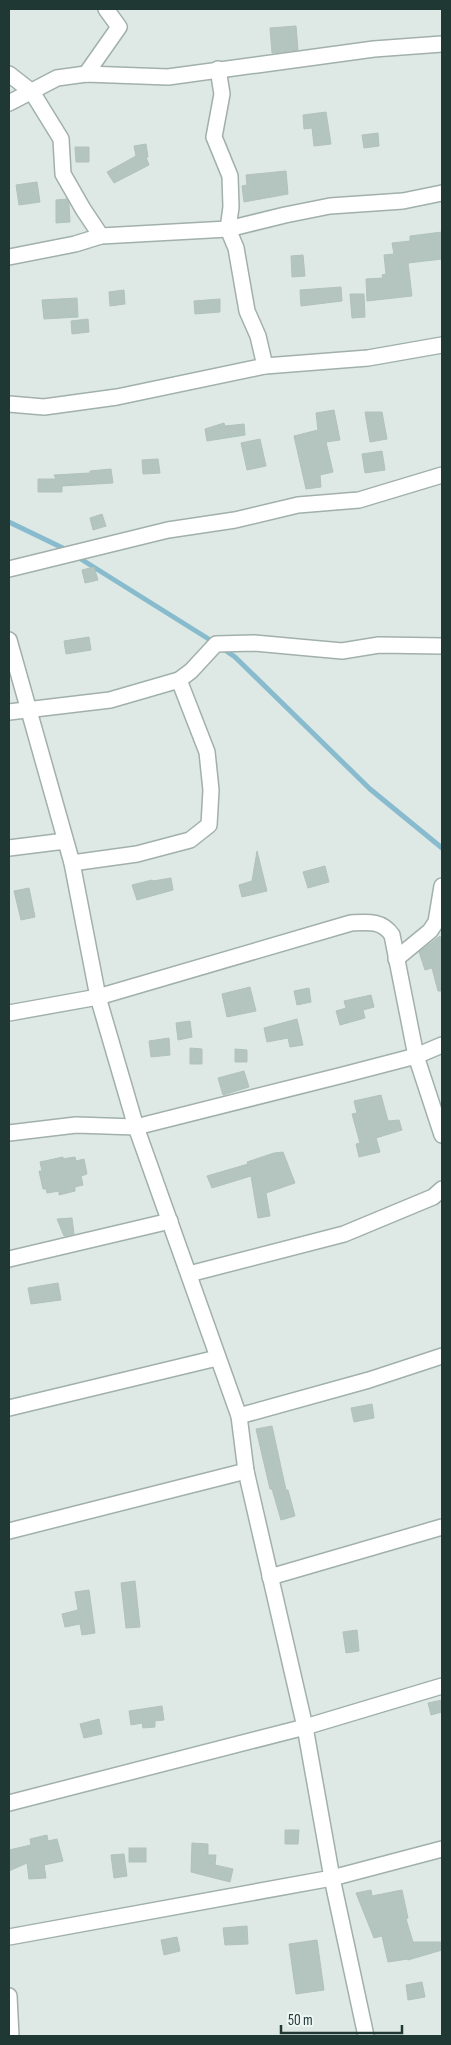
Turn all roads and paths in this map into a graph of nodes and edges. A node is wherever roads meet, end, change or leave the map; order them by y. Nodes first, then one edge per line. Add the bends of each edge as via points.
1 (106, 9) edge
2 (442, 44) edge
3 (218, 69) junction
4 (9, 74) edge
5 (86, 74) junction
6 (32, 92) junction
7 (9, 103) edge
8 (442, 193) edge
9 (228, 229) junction
10 (101, 236) junction
11 (9, 257) edge
12 (442, 345) edge
13 (265, 366) junction
14 (9, 404) edge
15 (442, 475) edge
16 (9, 569) edge
17 (9, 640) edge
18 (442, 646) edge
19 (11, 656) edge
20 (179, 680) junction
21 (28, 710) junction
22 (9, 712) edge
23 (65, 841) junction
24 (9, 848) edge
25 (72, 863) junction
26 (442, 886) edge
27 (396, 959) junction
28 (98, 997) junction
29 (9, 1013) edge
30 (442, 1045) edge
31 (416, 1056) junction
32 (136, 1127) junction
33 (9, 1133) edge
34 (442, 1135) edge
35 (442, 1189) edge
36 (170, 1221) junction
37 (9, 1259) edge
38 (189, 1274) junction
39 (442, 1356) edge
40 (217, 1358) junction
41 (9, 1408) edge
42 (239, 1416) junction
43 (246, 1471) junction
44 (442, 1527) edge
45 (9, 1530) edge
46 (270, 1577) junction
47 (442, 1686) edge
48 (305, 1727) junction
49 (9, 1803) edge
50 (442, 1849) edge
51 (332, 1878) junction
52 (9, 1937) edge
53 (9, 1996) edge
54 (11, 2036) edge
55 (366, 2036) edge

1 - 5 street via 119,27
2 - 3 street via 374,49
3 - 5 street via 168,77
3 - 9 street via 222,94 214,138 230,176
4 - 6 street
5 - 6 street via 57,78
6 - 7 street
6 - 10 street via 61,138 62,174
8 - 9 street via 394,202 330,206
9 - 10 street
9 - 13 street via 236,248 247,311 258,336
10 - 11 street
12 - 13 street via 368,358
13 - 14 street via 117,397 44,407
15 - 16 street via 359,500 298,505 235,520 168,530
17 - 19 street
18 - 20 street via 379,645 342,651 254,643 216,644
19 - 21 street
20 - 21 street via 110,700
20 - 25 street via 207,752 211,790 209,825 190,840 137,854
21 - 22 street
21 - 23 street
23 - 24 street
23 - 25 street
25 - 28 street
26 - 27 street via 436,922 430,931
27 - 28 street via 388,929 375,922 351,923
27 - 31 street
28 - 29 street
28 - 32 street
30 - 31 street
31 - 32 street
31 - 34 street
32 - 33 street via 76,1125
32 - 36 street
35 - 38 street via 433,1197 344,1234
36 - 37 street
36 - 38 street
38 - 40 street
39 - 42 street
40 - 41 street
40 - 42 street
42 - 43 street
43 - 45 street
43 - 46 street
44 - 46 street
46 - 48 street
47 - 48 street
48 - 49 street
48 - 51 street
50 - 51 street
51 - 52 street
51 - 55 street
53 - 54 street

